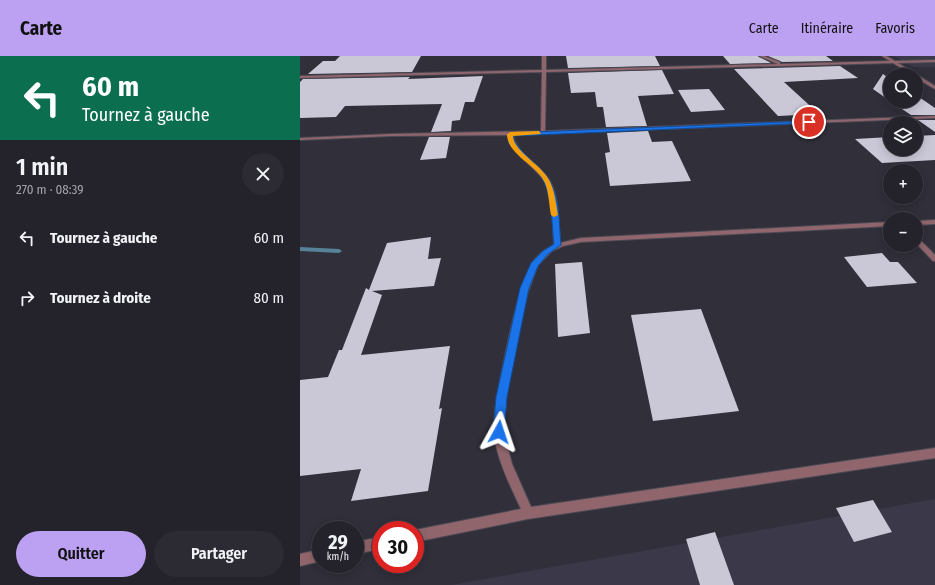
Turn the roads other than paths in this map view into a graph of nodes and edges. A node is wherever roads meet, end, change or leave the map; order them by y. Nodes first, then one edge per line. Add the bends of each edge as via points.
1 (544, 56) edge
2 (761, 56) edge
3 (884, 56) edge
4 (935, 61) edge
5 (894, 62) junction
6 (784, 65) junction
7 (904, 68) edge
8 (543, 72) junction
9 (300, 78) edge
10 (923, 80) edge
11 (935, 88) edge
12 (935, 117) edge
13 (543, 133) junction
14 (510, 134) junction
15 (300, 139) edge
16 (935, 222) edge
17 (923, 223) edge
18 (883, 224) edge
19 (558, 245) junction
20 (923, 246) edge
21 (935, 259) edge
22 (935, 453) edge
23 (528, 513) junction
24 (424, 534) edge
25 (312, 557) edge
26 (300, 560) edge

1 - 8 street
2 - 6 street
3 - 5 street
4 - 5 street
5 - 6 street
5 - 7 street
6 - 8 street
8 - 9 street
8 - 13 street
10 - 11 street
12 - 13 street
13 - 14 street
14 - 15 street
14 - 19 street via 511,143 540,170 548,183 552,195
16 - 17 street
18 - 19 street via 582,240
19 - 23 street via 534,265 525,288 502,397 499,432 504,458
20 - 21 street
22 - 23 street
23 - 24 street
25 - 26 street

